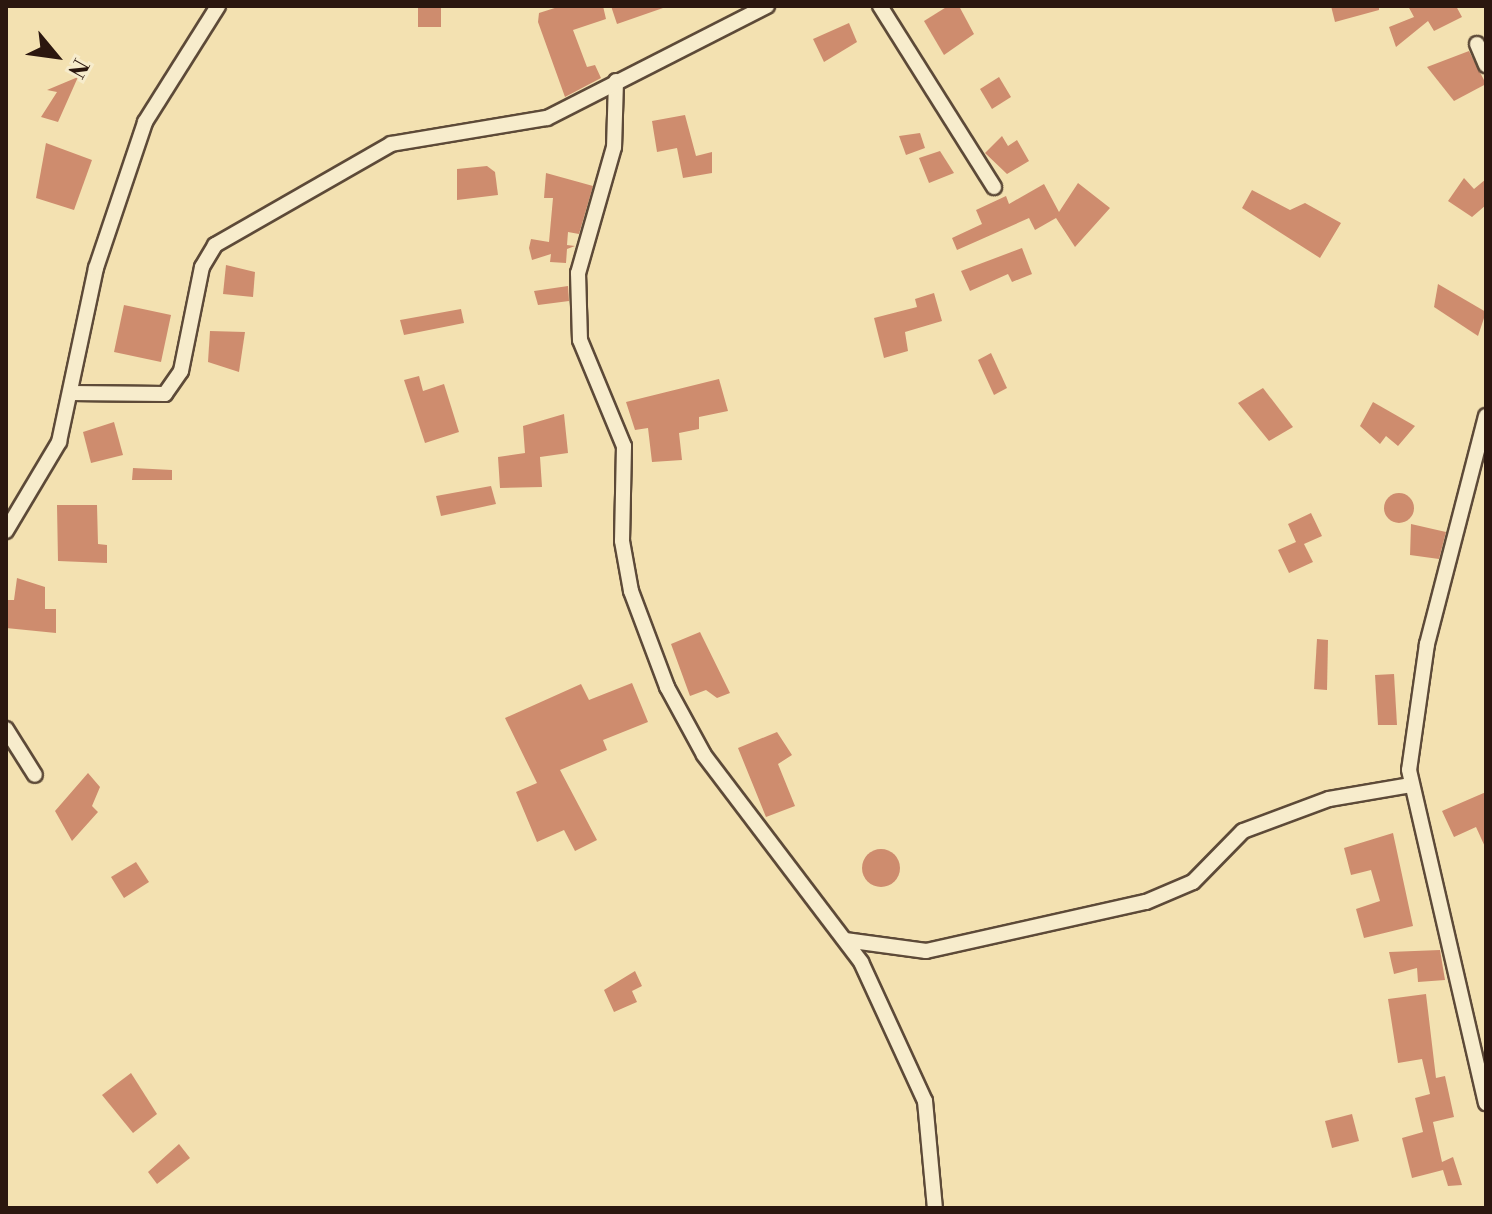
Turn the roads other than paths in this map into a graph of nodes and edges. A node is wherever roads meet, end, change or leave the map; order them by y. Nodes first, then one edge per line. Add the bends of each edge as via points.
1 (218, 6) edge
2 (767, 6) edge
3 (880, 6) edge
4 (1477, 44) dead end
5 (1486, 65) edge
6 (616, 81) junction
7 (994, 187) dead end
8 (71, 393) junction
9 (1486, 416) edge
10 (6, 531) edge
11 (6, 729) edge
12 (35, 775) dead end
13 (1411, 785) junction
14 (845, 940) junction
15 (1486, 1103) edge
16 (935, 1208) edge

1 - 8 street via 145,122 96,268
2 - 6 street
3 - 7 street
4 - 5 street
6 - 8 street via 529,124 391,144 226,238 202,267 172,389 135,399
6 - 14 street via 614,147 578,273 580,340 624,446 622,541 631,591 667,687 704,755 757,834
8 - 10 street via 55,453
9 - 13 street via 1427,644
11 - 12 street
13 - 14 street via 1329,799 1243,831 1193,882 1146,902 940,949 874,949
13 - 15 street
14 - 16 street via 925,1101

